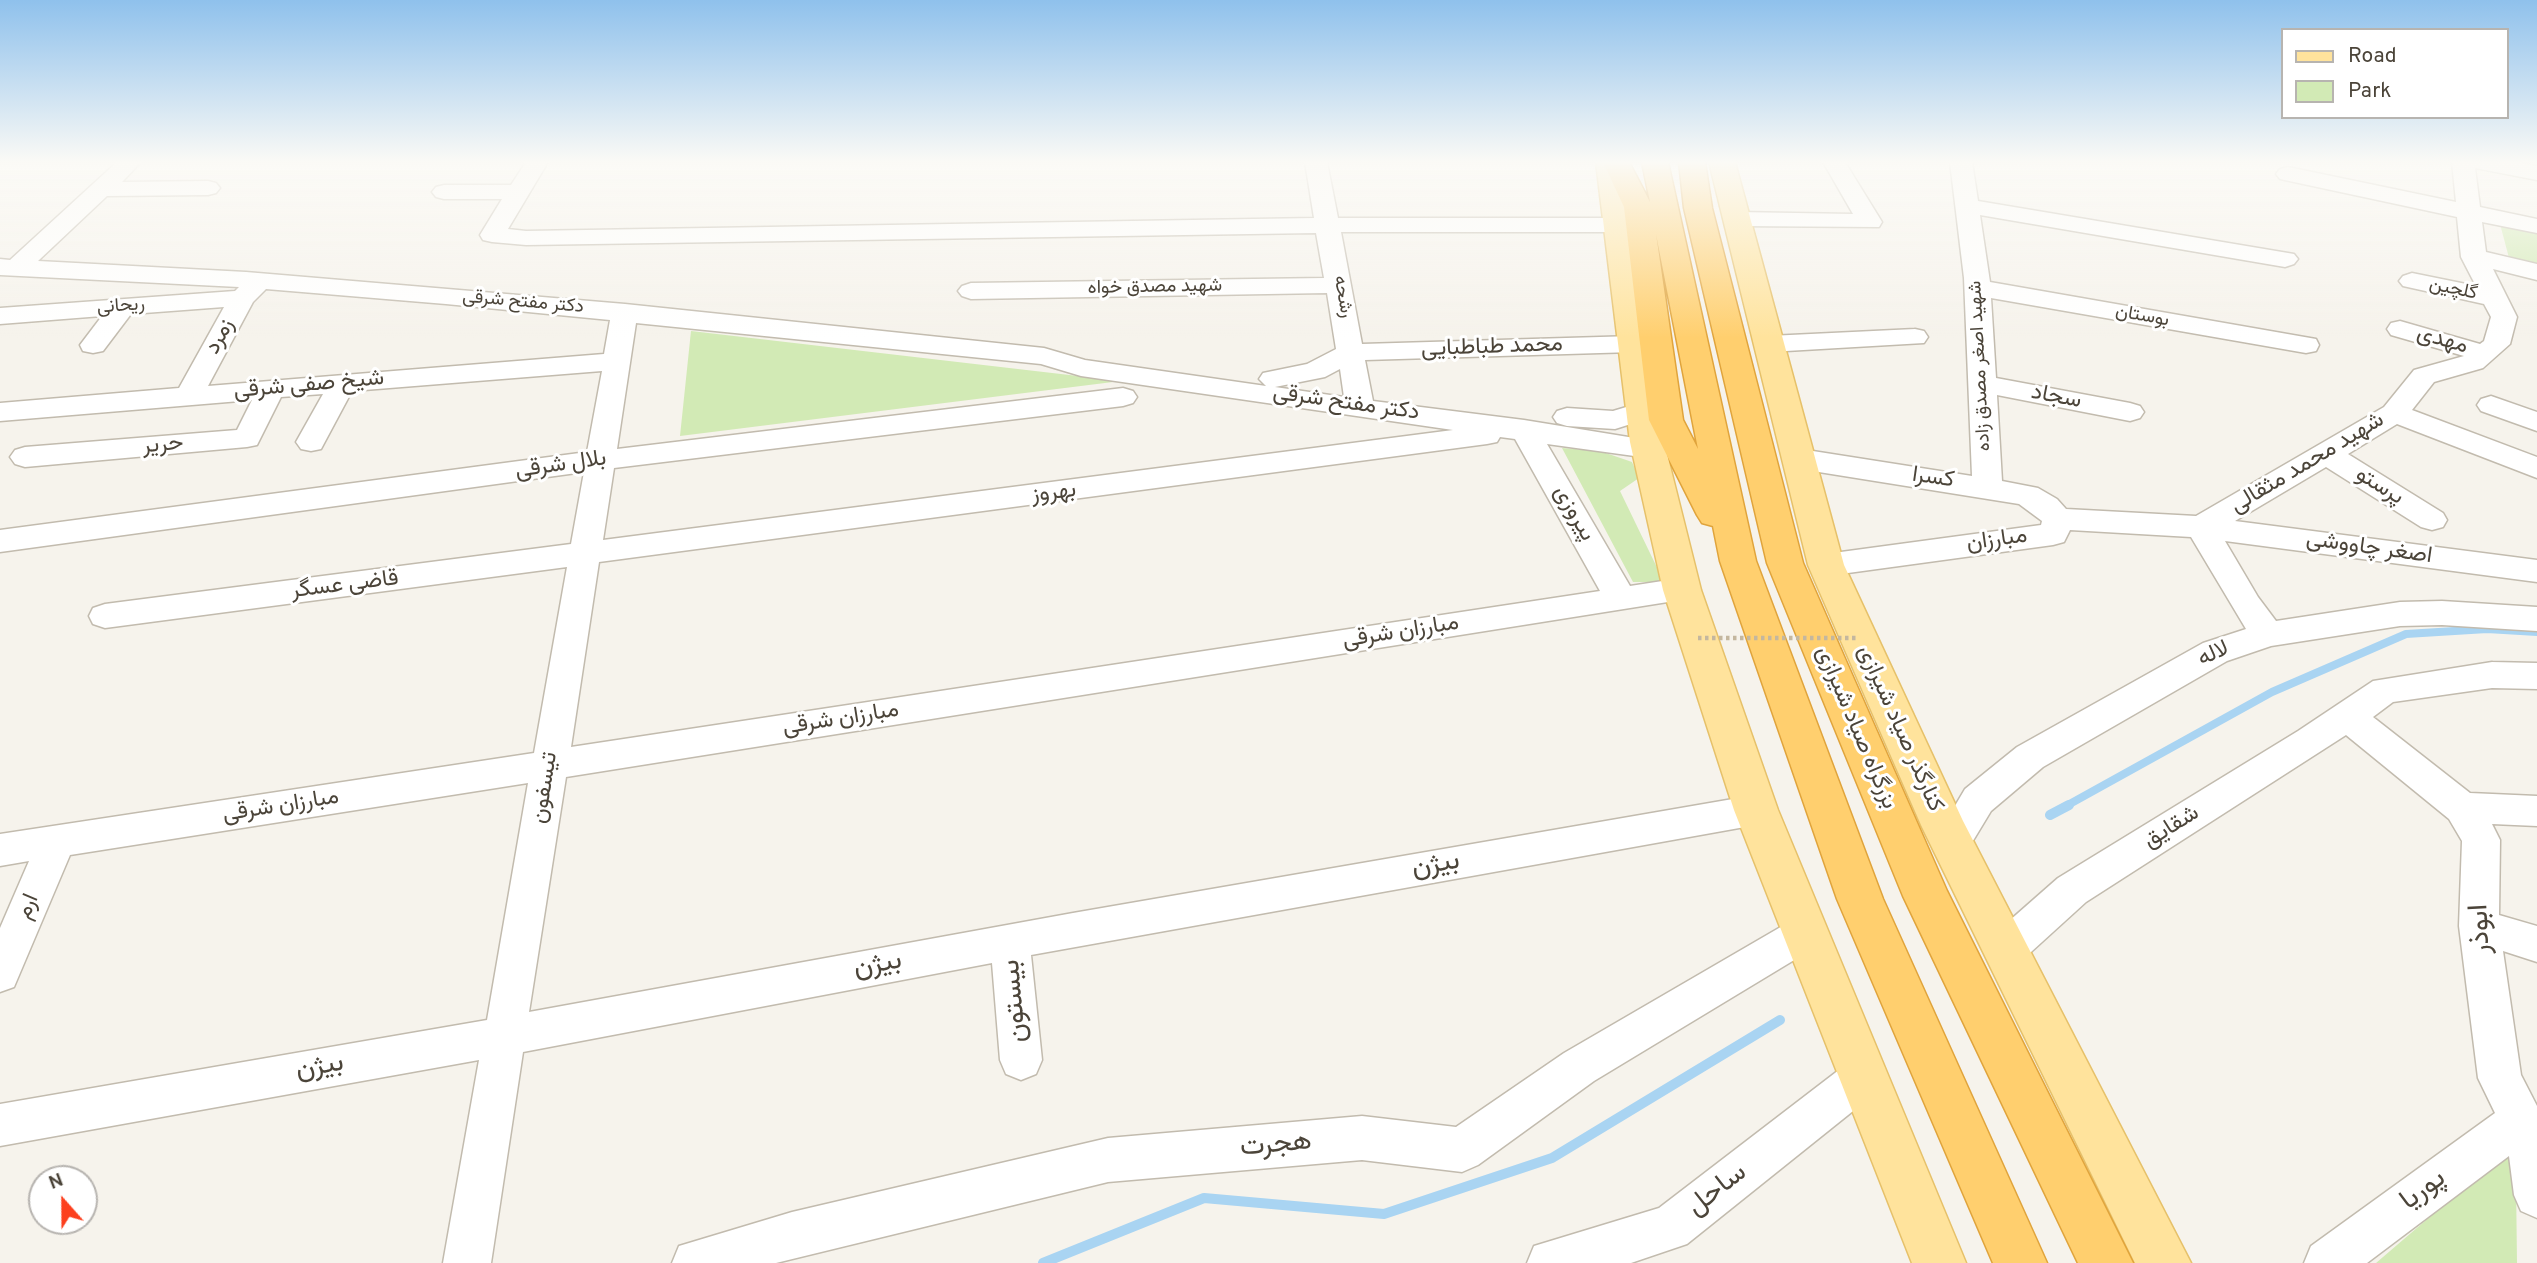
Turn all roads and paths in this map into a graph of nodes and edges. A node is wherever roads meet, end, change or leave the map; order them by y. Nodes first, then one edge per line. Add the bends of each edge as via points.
1 (62, 221) edge
2 (501, 221) edge
3 (1328, 221) edge
4 (1616, 221) edge
5 (1640, 221) edge
6 (1667, 221) edge
7 (1702, 221) edge
8 (1721, 221) edge
9 (1737, 221) edge
10 (1823, 221) edge
11 (1869, 221) edge
12 (1969, 221) edge
13 (2057, 221) edge
14 (2468, 221) edge
15 (2513, 221) edge
16 (1329, 225) junction
17 (1617, 225) junction
18 (2537, 226) edge
19 (2474, 257) junction
20 (2285, 259) dead end
21 (8, 267) edge
22 (2537, 272) edge
23 (2412, 281) dead end
24 (1340, 285) junction
25 (1978, 288) junction
26 (251, 290) junction
27 (971, 292) dead end
28 (2494, 299) junction
29 (187, 302) junction
30 (123, 307) junction
31 (625, 312) junction
32 (0, 316) edge
33 (2400, 329) dead end
34 (178, 331) dead end
35 (1916, 337) dead end
36 (1634, 344) junction
37 (1769, 344) junction
38 (93, 345) dead end
39 (2306, 345) dead end
40 (1351, 352) junction
41 (2484, 353) junction
42 (1044, 356) junction
43 (617, 361) junction
44 (1273, 379) junction
45 (342, 384) junction
46 (1982, 384) junction
47 (271, 390) junction
48 (189, 396) junction
49 (1123, 397) dead end
50 (1359, 399) junction
51 (2491, 405) dead end
52 (2130, 411) dead end
53 (0, 412) edge
54 (2394, 413) junction
55 (1525, 422) junction
56 (2537, 422) edge
57 (1646, 430) junction
58 (311, 442) dead end
59 (2326, 454) junction
60 (25, 457) dead end
61 (1800, 459) junction
62 (601, 460) junction
63 (2537, 468) edge
64 (1987, 487) junction
65 (2058, 519) junction
66 (2432, 520) dead end
67 (2201, 527) junction
68 (0, 541) edge
69 (585, 555) junction
70 (1738, 561) junction
71 (1806, 564) junction
72 (2537, 571) edge
73 (1682, 590) junction
74 (1621, 599) junction
75 (105, 616) dead end
76 (2537, 619) edge
77 (2268, 634) junction
78 (1698, 638) junction
79 (1858, 638) junction
80 (2537, 677) edge
81 (2346, 715) junction
82 (550, 765) junction
83 (2462, 808) junction
84 (1756, 810) junction
85 (2537, 811) edge
86 (57, 841) junction
87 (1952, 843) junction
88 (0, 850) edge
89 (2479, 926) junction
90 (1805, 933) junction
91 (1010, 942) junction
92 (2537, 944) edge
93 (2006, 949) junction
94 (0, 974) edge
95 (505, 1036) junction
96 (1021, 1060) dead end
97 (1863, 1077) junction
98 (2519, 1097) edge
99 (0, 1125) edge
100 (2537, 1195) edge
101 (467, 1263) edge
102 (695, 1263) edge
103 (1551, 1263) edge
104 (1939, 1263) edge
105 (2020, 1263) edge
106 (2106, 1263) edge
107 (2164, 1263) edge
108 (2328, 1263) edge

1 - 21 street
2 - 16 street via 492,235 526,238
3 - 16 street, رشحه
4 - 17 main road
5 - 70 highway via 1666,420
6 - 70 highway
7 - 71 highway, بزرگراه صیاد شیرازی
8 - 71 highway
9 - 37 main road, کنارگذر صیاد شیرازی
10 - 11 street
12 - 25 street, شهید اصغر مصدق زاده
13 - 20 street
14 - 19 street
15 - 18 street
16 - 17 street
16 - 24 street, رشحه
17 - 36 main road
19 - 22 street
19 - 28 street
21 - 26 street, دکتر مفتح شرقی
23 - 28 street, گلچین
24 - 27 street, شهید مصدق خواه
24 - 40 street, رشحه
25 - 39 street, بوستان
25 - 46 street, شهید اصغر مصدق زاده
26 - 29 street, ریحانی
26 - 31 street, دکتر مفتح شرقی
26 - 48 street, زمرد
28 - 41 street via 2504,317 2497,344
29 - 30 street, ریحانی
29 - 34 street
30 - 32 street, ریحانی
30 - 38 street
31 - 42 street, دکتر مفتح شرقی
31 - 43 street, تیسفون
33 - 41 street, مهدی
35 - 37 street
36 - 40 street, محمد طباطبایی
36 - 57 main road
37 - 61 main road, کنارگذر صیاد شیرازی
40 - 44 street via 1315,371
40 - 50 street, رشحه
41 - 54 street, شهید محمد مثقالی via 2473,362 2424,376
42 - 44 street, دکتر مفتح شرقی via 1083,352
42 - 50 street, دکتر مفتح شرقی via 1082,368
43 - 45 street, شیخ صفی شرقی
43 - 62 street, تیسفون
44 - 50 street, دکتر مفتح شرقی
45 - 47 street, شیخ صفی شرقی
45 - 58 street
46 - 52 street, سجاد
46 - 64 street, شهید اصغر مصدق زاده
47 - 48 street, شیخ صفی شرقی
47 - 60 street, حریر via 251,433 239,440
48 - 53 street, شیخ صفی شرقی
49 - 62 street, بلال شرقی
50 - 55 street, دکتر مفتح شرقی
51 - 56 street
54 - 59 street, شهید محمد مثقالی
54 - 63 street
55 - 57 street, دکتر مفتح شرقی
55 - 57 street, دکتر مفتح شرقی via 1615,420
55 - 69 street, بهروز
55 - 74 street, پیروزی
57 - 73 main road
59 - 66 street, پرستو
59 - 67 street, شهید محمد مثقالی
61 - 64 street, کسرا
61 - 71 main road, کنارگذر صیاد شیرازی
62 - 68 street, بلال شرقی
62 - 69 street, تیسفون
64 - 65 street, کسرا via 2027,495
65 - 67 street, مبارزان
65 - 71 street, مبارزان via 2053,534
67 - 72 street, اصغر چاووشی
67 - 77 street
69 - 75 street, قاضی عسگر
69 - 82 street, تیسفون
70 - 105 highway via 1860,899
71 - 79 main road, کنارگذر صیاد شیرازی
71 - 106 highway, بزرگراه صیاد شیرازی via 1926,895
73 - 74 street, مبارزان شرقی
73 - 78 main road
74 - 82 street, مبارزان شرقی
76 - 77 street, لاله via 2400,614
77 - 87 street, لاله via 2215,652 2029,757 1978,800
78 - 79 path, bridge
78 - 84 main road
79 - 87 main road, کنارگذر صیاد شیرازی
80 - 81 street via 2492,675 2385,690
81 - 83 street, ابوذر
81 - 93 street, شقایق via 2072,890
82 - 86 street, مبارزان شرقی
82 - 95 street, تیسفون
83 - 85 street
83 - 89 street, ابوذر via 2481,840
84 - 90 main road
84 - 91 street, بیژن
86 - 88 street, مبارزان شرقی
86 - 94 street, ارم
87 - 93 main road, کنارگذر صیاد شیرازی
89 - 92 street
89 - 98 street, ابوذر
90 - 97 main road
90 - 102 street, هجرت via 1579,1067 1462,1150 1362,1138 1108,1160 792,1235
91 - 95 street, بیژن
91 - 96 street, بیستون
93 - 107 main road, کنارگذر صیاد شیرازی
95 - 99 street, بیژن
95 - 101 street, تیسفون
97 - 103 street, ساحل via 1671,1228
97 - 104 main road
98 - 100 street, ابوذر
98 - 108 street, پوریا

